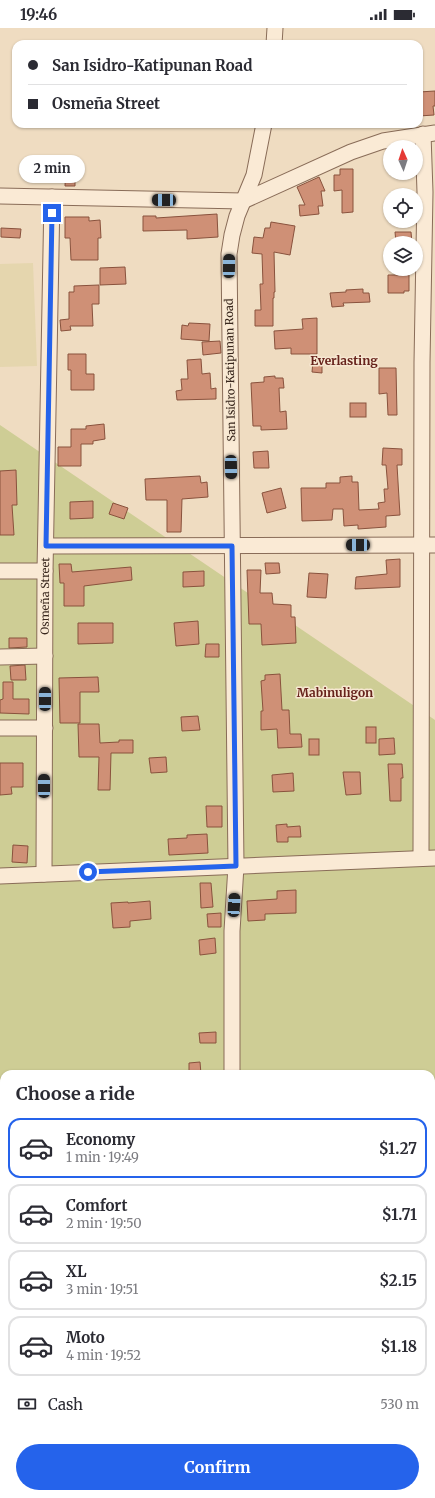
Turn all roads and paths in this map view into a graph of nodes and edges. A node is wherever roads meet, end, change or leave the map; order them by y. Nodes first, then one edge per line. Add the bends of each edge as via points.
1 (275, 28) edge
2 (274, 40) edge
3 (263, 128) edge
4 (429, 133) edge
5 (0, 196) edge
6 (52, 197) junction
7 (243, 201) junction
8 (428, 545) edge
9 (46, 546) junction
10 (232, 546) junction
11 (0, 571) edge
12 (45, 571) junction
13 (45, 656) junction
14 (0, 657) edge
15 (0, 728) edge
16 (45, 728) junction
17 (428, 858) edge
18 (236, 866) junction
19 (44, 874) junction
20 (0, 876) edge
21 (232, 1070) edge

1 - 2 street
3 - 7 street, San Isidro-Katipunan Road via 254,175
4 - 7 street via 383,140
4 - 8 street via 425,192 422,363
5 - 6 street
6 - 7 street
6 - 9 street, Osmeña Street
7 - 10 street, San Isidro-Katipunan Road via 229,254
8 - 10 street
8 - 17 street
9 - 10 street
9 - 12 street, Osmeña Street
10 - 18 street, San Isidro-Katipunan Road
11 - 12 street
12 - 13 street, Osmeña Street
13 - 14 street
13 - 16 street, Osmeña Street
15 - 16 street
16 - 19 street, Osmeña Street
17 - 18 street
18 - 19 street
18 - 21 street, San Isidro-Katipunan Road via 232,931
19 - 20 street

